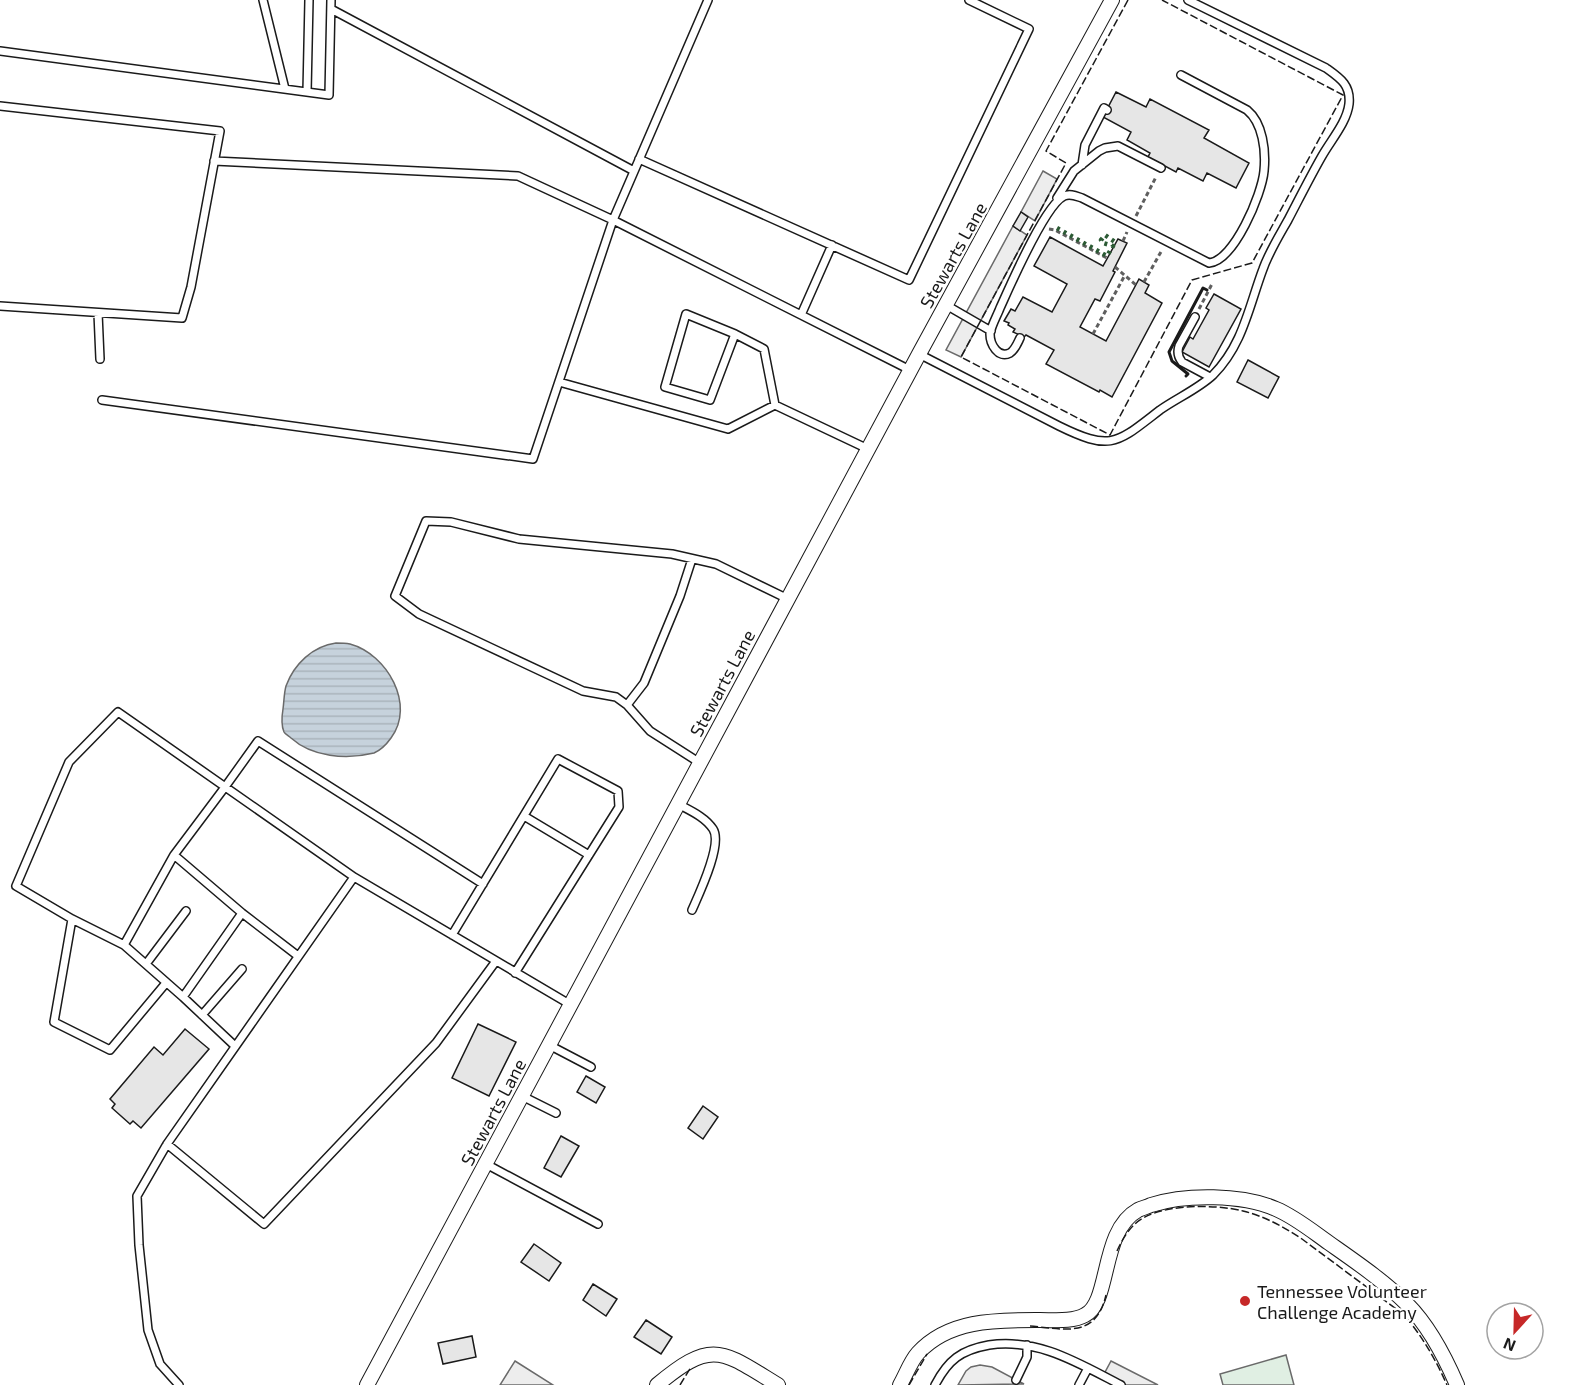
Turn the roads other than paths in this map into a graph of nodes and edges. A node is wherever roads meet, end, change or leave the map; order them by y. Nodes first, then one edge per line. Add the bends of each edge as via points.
1 (263, 0) edge
2 (309, 0) edge
3 (332, 0) edge
4 (708, 0) edge
5 (969, 0) edge
6 (1112, 0) edge
7 (1188, 0) edge
8 (331, 9) junction
9 (0, 51) edge
10 (1181, 75) dead end
11 (285, 89) junction
12 (307, 92) junction
13 (0, 106) edge
14 (1107, 110) dead end
15 (639, 159) junction
16 (214, 161) junction
17 (1082, 165) junction
18 (1161, 168) road end
19 (634, 171) junction
20 (1051, 209) junction
21 (613, 220) junction
22 (832, 245) junction
23 (946, 305) junction
24 (0, 306) edge
25 (98, 313) junction
26 (801, 315) junction
27 (1195, 317) road end
28 (991, 331) junction
29 (735, 333) junction
30 (1020, 338) dead end
31 (919, 354) junction
32 (100, 359) dead end
33 (910, 370) junction
34 (1210, 377) junction
35 (558, 382) junction
36 (102, 400) dead end
37 (775, 405) junction
38 (868, 449) junction
39 (692, 559) junction
40 (788, 599) junction
41 (627, 705) junction
42 (700, 763) junction
43 (225, 787) junction
44 (678, 804) junction
45 (524, 816) junction
46 (174, 855) junction
47 (589, 855) junction
48 (354, 877) junction
49 (483, 884) junction
50 (692, 910) dead end
51 (186, 911) dead end
52 (242, 912) junction
53 (72, 919) junction
54 (452, 935) junction
55 (124, 945) junction
56 (298, 956) junction
57 (496, 961) junction
58 (146, 964) junction
59 (242, 969) dead end
60 (515, 973) junction
61 (166, 983) junction
62 (183, 997) junction
63 (571, 1005) junction
64 (202, 1015) junction
65 (549, 1045) junction
66 (235, 1046) junction
67 (591, 1067) dead end
68 (522, 1096) junction
69 (556, 1113) dead end
70 (167, 1143) junction
71 (486, 1164) junction
72 (598, 1224) dead end
73 (1027, 1345) junction
74 (1088, 1368) junction
75 (1016, 1380) dead end
76 (180, 1385) edge
77 (367, 1385) edge
78 (657, 1385) edge
79 (778, 1385) edge
80 (900, 1385) edge
81 (935, 1385) edge
82 (1079, 1385) edge
83 (1121, 1385) edge
84 (1457, 1385) edge

1 - 11 lane
2 - 12 lane
3 - 8 lane
4 - 15 lane
5 - 22 lane via 1029,29 909,280
6 - 23 street, Stewarts Lane
7 - 34 lane via 1326,68 1343,80 1349,92 1349,107 1343,121 1263,268 1243,329 1225,361
8 - 12 lane via 329,95
8 - 19 lane
9 - 11 lane
10 - 20 lane via 1253,115 1260,132 1264,152 1261,187 1235,243 1222,258 1214,263 1204,262 1082,198 1064,196
11 - 12 lane
13 - 16 lane via 220,131
14 - 17 lane via 1104,108 1086,142
15 - 19 lane
15 - 22 lane
16 - 21 lane via 518,176
16 - 25 lane via 182,318
17 - 18 lane via 1102,149 1118,146
17 - 20 lane via 1072,173
19 - 21 lane
20 - 28 lane
21 - 26 lane
21 - 35 lane
22 - 26 lane
23 - 28 lane
23 - 31 street, Stewarts Lane
24 - 25 lane
25 - 32 lane
26 - 33 lane
27 - 34 lane via 1178,355 1182,362
28 - 30 lane via 991,342 1000,353 1012,352
29 - 29 lane via 710,400 665,387 687,314
29 - 37 lane via 764,349
31 - 33 street, Stewarts Lane
31 - 34 lane via 1079,436 1096,441 1121,438
33 - 38 street, Stewarts Lane
35 - 36 lane via 533,459
35 - 37 lane via 728,429
37 - 38 lane
38 - 40 street, Stewarts Lane
39 - 40 lane via 716,564
39 - 41 lane via 644,683
39 - 41 lane via 519,539 451,522 426,521 394,596 420,614 583,691 616,697
40 - 42 street, Stewarts Lane
41 - 42 lane via 650,730
42 - 44 street, Stewarts Lane
43 - 46 lane
43 - 48 lane
43 - 49 lane via 258,741
43 - 53 lane via 118,712 69,762 16,886
44 - 50 lane via 707,822 715,832 709,869
44 - 63 street, Stewarts Lane
45 - 47 lane
45 - 47 lane via 558,759 618,791 620,807
45 - 49 lane
46 - 52 lane
46 - 55 lane
47 - 60 lane
48 - 54 lane
48 - 56 lane
49 - 54 lane
51 - 58 lane
52 - 56 lane
52 - 62 lane
53 - 55 lane
53 - 61 lane via 54,1022 110,1050
54 - 57 lane
55 - 58 lane
56 - 66 lane
57 - 60 lane
57 - 70 lane via 436,1043 264,1224
58 - 61 lane
59 - 64 lane
60 - 63 lane
61 - 62 lane
62 - 64 lane
63 - 65 street, Stewarts Lane
64 - 66 lane
65 - 67 lane
65 - 68 street, Stewarts Lane
66 - 70 lane
68 - 69 lane
68 - 71 street, Stewarts Lane
70 - 76 lane via 137,1196 139,1245 148,1330 160,1364
71 - 72 lane
71 - 77 street, Stewarts Lane
73 - 74 lane
73 - 75 lane via 1027,1357
73 - 81 lane via 1001,1344 963,1353 947,1365
74 - 82 lane
74 - 83 lane
78 - 79 street via 698,1356 719,1353
80 - 84 street via 916,1355 939,1335 962,1326 998,1320 1074,1320 1086,1315 1094,1308 1106,1263 1125,1221 1138,1210 1164,1201 1198,1197 1248,1201 1275,1208 1360,1265 1419,1318

